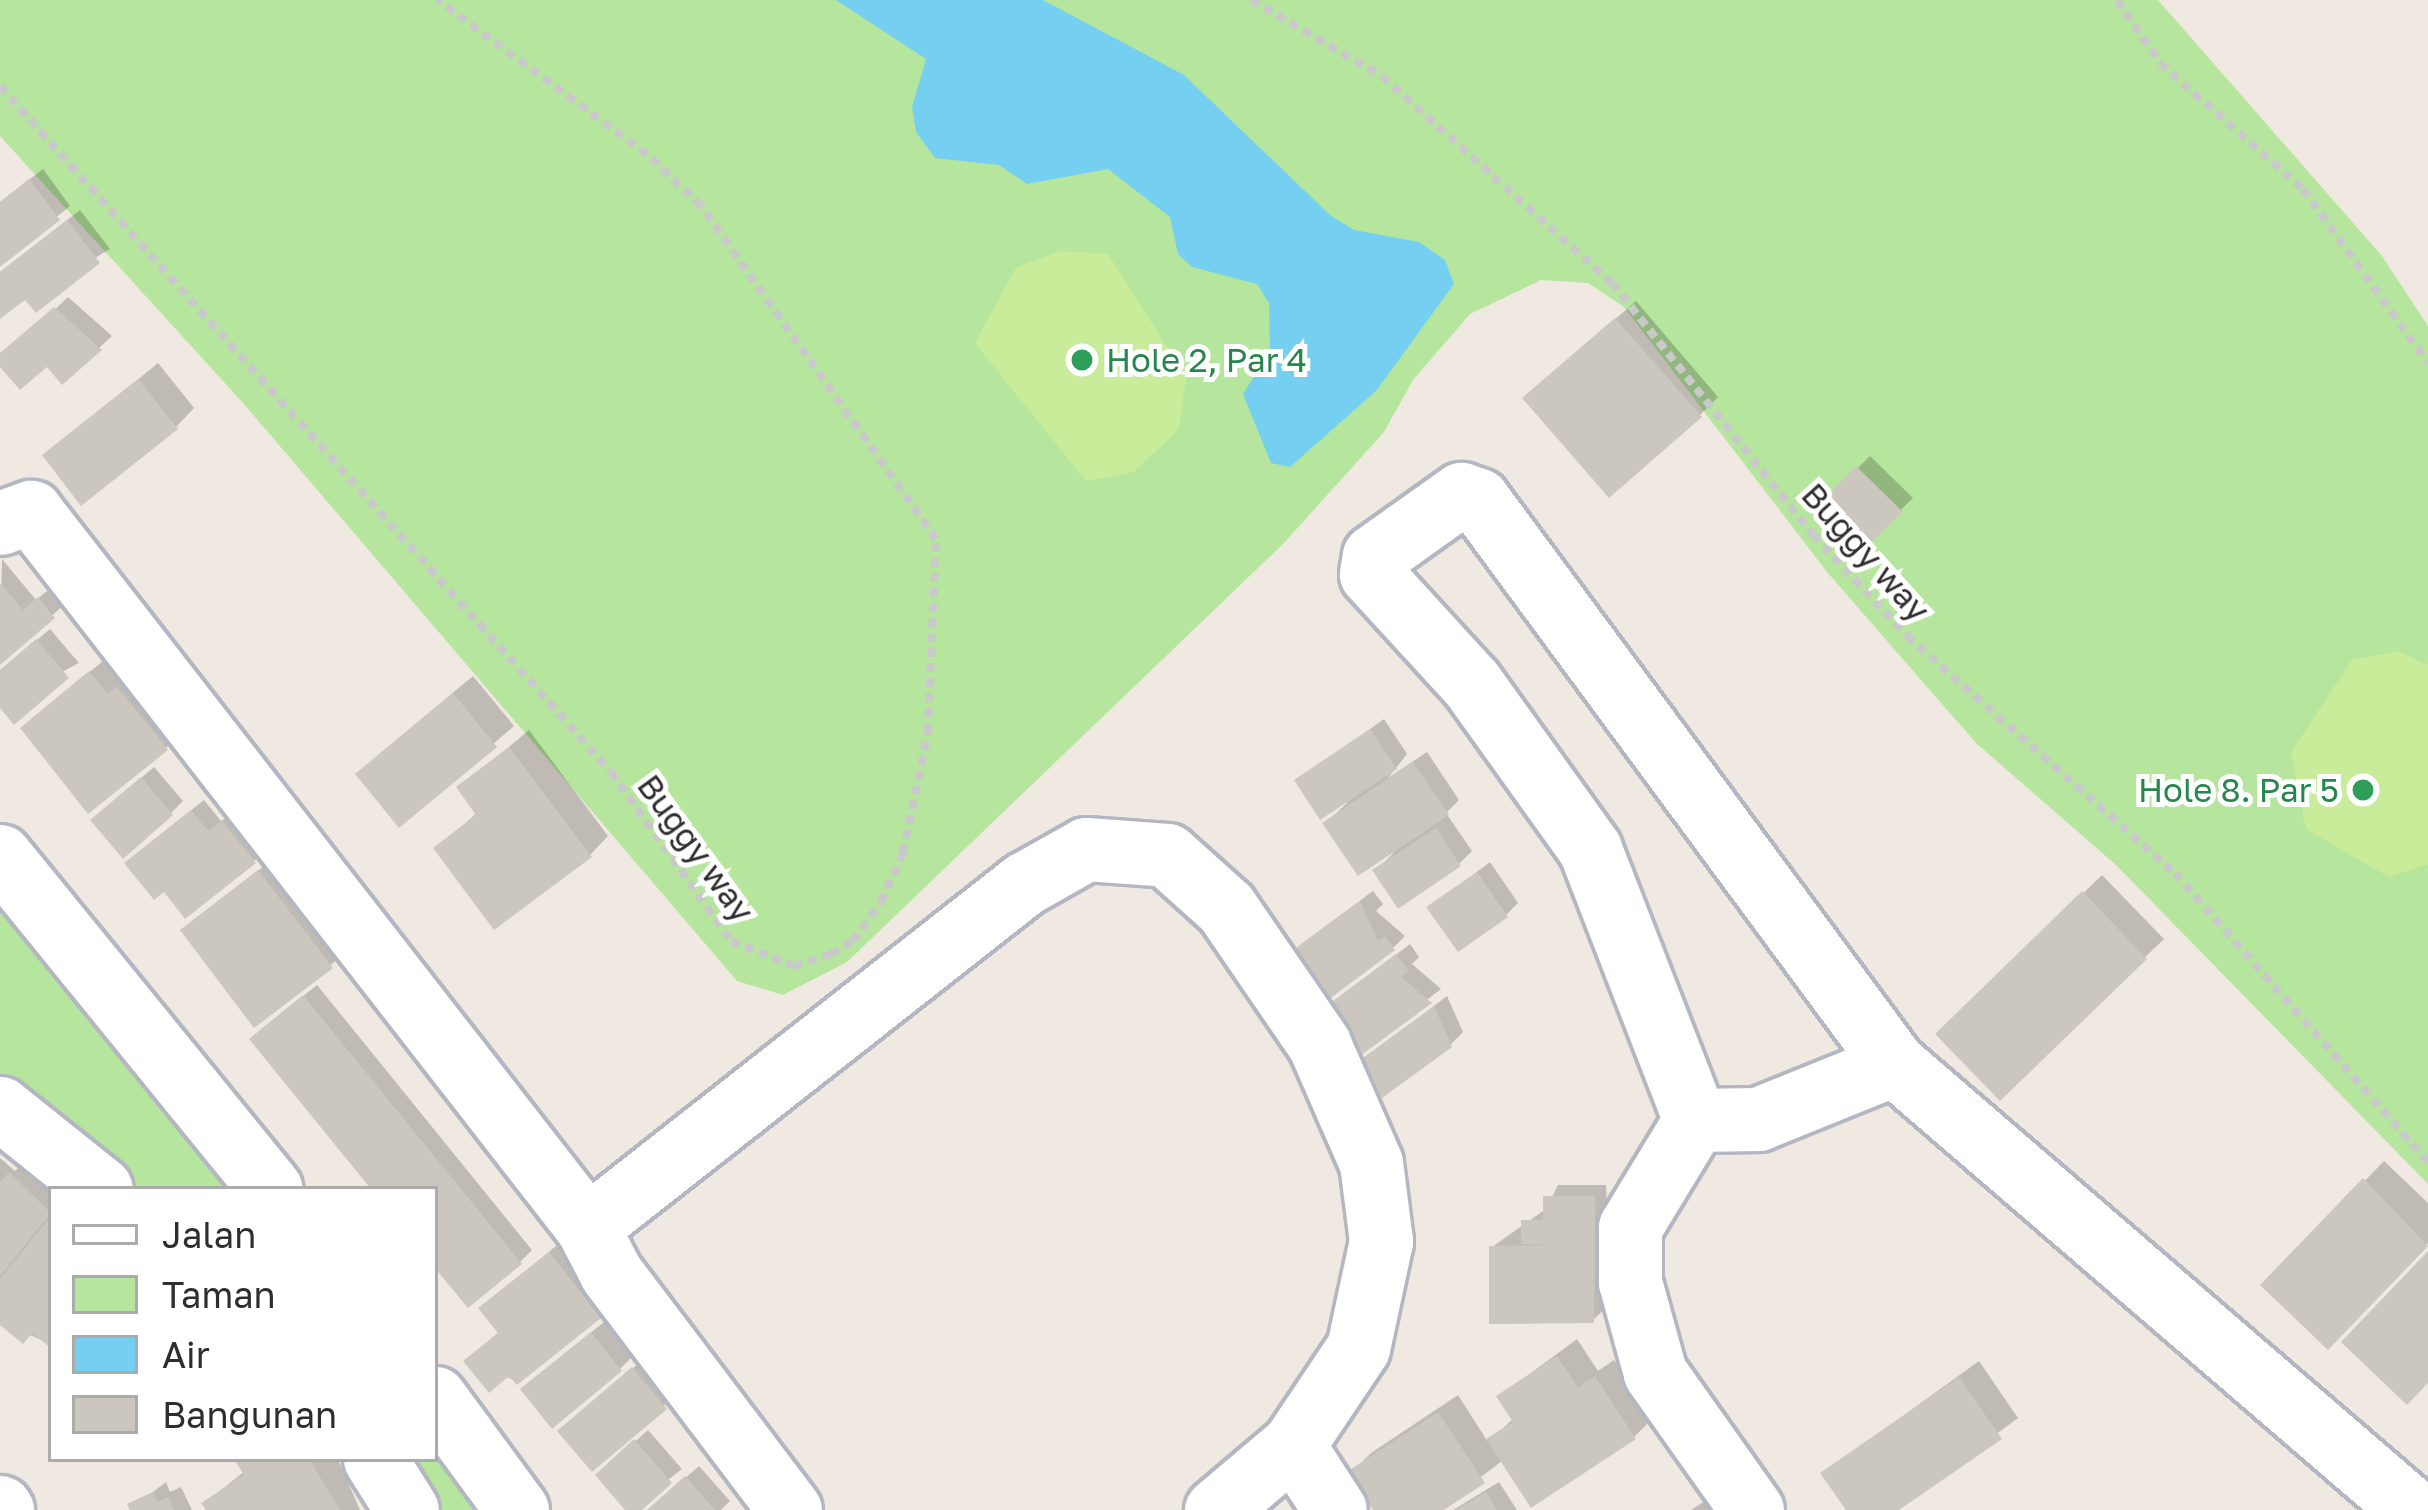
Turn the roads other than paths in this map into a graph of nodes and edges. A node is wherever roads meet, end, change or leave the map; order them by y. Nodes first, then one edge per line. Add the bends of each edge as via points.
1 (10, 507) edge
2 (0, 856) edge
3 (1894, 1064) junction
4 (0, 1108) edge
5 (1695, 1120) junction
6 (97, 1186) edge
7 (269, 1186) edge
8 (587, 1227) junction
9 (438, 1402) edge
10 (1293, 1445) junction
11 (377, 1462) edge
12 (1236, 1504) edge
13 (407, 1510) edge
14 (517, 1510) edge
15 (790, 1510) edge
16 (1335, 1510) edge
17 (1752, 1510) edge
18 (2412, 1510) edge

1 - 8 street
2 - 7 street
3 - 5 street via 1758,1119
3 - 5 street via 1478,500 1461,494 1374,556 1372,574 1472,682 1591,849
3 - 18 street
4 - 6 street
5 - 17 street via 1630,1227 1630,1282 1655,1373
8 - 10 street via 1024,884 1086,848 1167,855 1226,908 1318,1044 1371,1163 1382,1241 1371,1305 1358,1348
8 - 15 street via 611,1273
9 - 14 street
10 - 12 street
10 - 16 street
11 - 13 street

